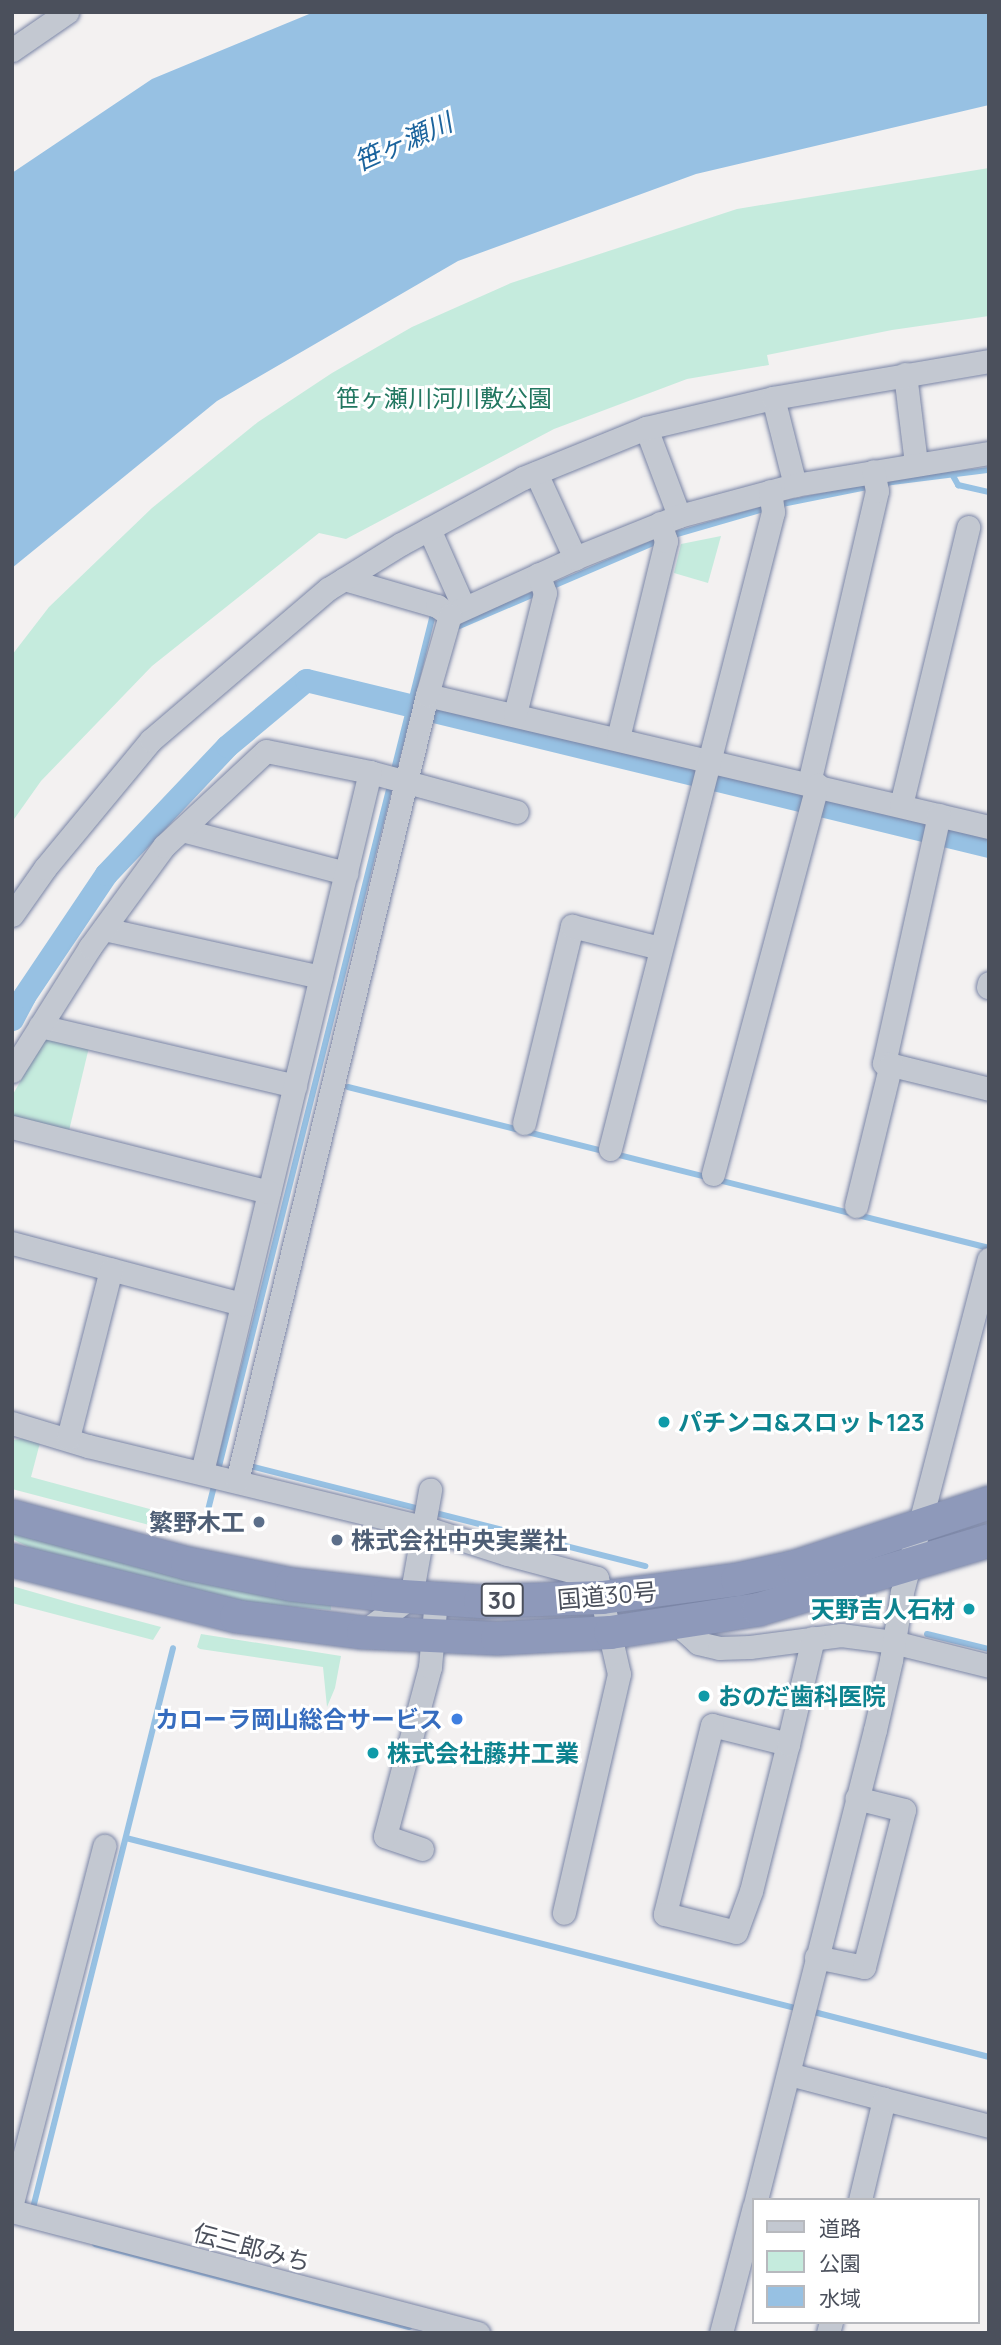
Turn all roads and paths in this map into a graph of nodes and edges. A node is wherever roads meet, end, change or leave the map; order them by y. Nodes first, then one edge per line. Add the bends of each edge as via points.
1 (67, 12) edge
2 (12, 50) edge
3 (989, 361) edge
4 (905, 374) junction
5 (773, 398) junction
6 (646, 428) junction
7 (989, 453) edge
8 (916, 464) junction
9 (536, 473) junction
10 (875, 480) junction
11 (795, 485) junction
12 (772, 501) junction
13 (968, 527) dead end
14 (429, 529) junction
15 (667, 529) junction
16 (575, 558) junction
17 (344, 579) junction
18 (542, 583) junction
19 (457, 612) junction
20 (424, 705) junction
21 (515, 714) junction
22 (618, 738) junction
23 (706, 771) junction
24 (390, 777) junction
25 (813, 794) junction
26 (901, 806) junction
27 (517, 812) dead end
28 (937, 827) junction
29 (989, 827) edge
30 (182, 830) junction
31 (346, 873) junction
32 (12, 915) edge
33 (104, 929) junction
34 (660, 948) junction
35 (321, 977) junction
36 (40, 1026) junction
37 (891, 1064) junction
38 (12, 1071) edge
39 (295, 1086) junction
40 (989, 1089) edge
41 (524, 1123) dead end
42 (12, 1127) edge
43 (610, 1149) dead end
44 (713, 1174) dead end
45 (269, 1192) junction
46 (856, 1206) dead end
47 (14, 1251) edge
48 (989, 1259) edge
49 (111, 1269) junction
50 (242, 1304) junction
51 (13, 1424) edge
52 (68, 1437) junction
53 (226, 1473) junction
54 (989, 1502) edge
55 (426, 1509) junction
56 (12, 1516) edge
57 (921, 1526) junction
58 (989, 1540) edge
59 (12, 1560) edge
60 (911, 1565) junction
61 (429, 1612) junction
62 (615, 1619) junction
63 (676, 1623) junction
64 (363, 1632) junction
65 (813, 1638) junction
66 (893, 1642) junction
67 (989, 1666) edge
68 (788, 1744) junction
69 (856, 1798) junction
70 (104, 1846) dead end
71 (422, 1849) dead end
72 (564, 1913) dead end
73 (816, 1957) junction
74 (789, 2074) junction
75 (884, 2099) junction
76 (989, 2126) edge
77 (757, 2198) edge
78 (860, 2198) edge
79 (12, 2203) edge
80 (12, 2211) edge
81 (752, 2214) edge
82 (478, 2333) edge
83 (721, 2333) edge

1 - 2 street
3 - 4 street
4 - 5 street
4 - 8 street
5 - 6 street
5 - 11 street
6 - 9 street
6 - 15 street
7 - 8 street
8 - 10 street
9 - 14 street
9 - 16 street
10 - 11 street
10 - 25 street
11 - 12 street
12 - 15 street
12 - 23 street
13 - 26 street
14 - 17 street
14 - 19 street
15 - 16 street
15 - 22 street
16 - 18 street
17 - 19 street
17 - 32 street via 151,740
18 - 19 street
18 - 21 street
19 - 20 street via 446,621
20 - 21 street
20 - 24 street
21 - 22 street
22 - 23 street
23 - 25 street
23 - 34 street
24 - 27 street
24 - 30 street via 267,751
24 - 31 street
24 - 53 street
25 - 26 street
25 - 44 street
26 - 28 street
28 - 29 street
28 - 37 street via 884,1063
30 - 31 street
30 - 33 street via 164,846
31 - 35 street
33 - 35 street
33 - 36 street
34 - 41 street via 572,926
34 - 43 street
35 - 39 street
36 - 38 street
36 - 39 street
37 - 40 street
37 - 46 street
39 - 45 street
42 - 45 street
45 - 50 street
47 - 49 street
48 - 57 street
49 - 50 street
49 - 52 street
50 - 53 street
51 - 52 street
52 - 53 street via 88,1446
53 - 55 street
54 - 57 highway, 国道30号 / 30
55 - 61 street
55 - 62 street via 507,1554 597,1578
56 - 61 highway, 国道30号 / 30 via 187,1563
57 - 60 street
57 - 62 highway, 国道30号 / 30
58 - 60 highway, 国道30号 / 30
59 - 64 highway, 国道30号 / 30 via 236,1616
60 - 63 highway, 国道30号 / 30 via 758,1609
60 - 66 street
61 - 62 highway, 国道30号 / 30 via 480,1601
61 - 64 highway, 国道30号 / 30
61 - 64 street
61 - 71 street via 430,1667 385,1836
62 - 63 highway, 国道30号 / 30
62 - 72 street via 619,1674
63 - 65 street via 698,1643 719,1648
65 - 66 street via 841,1634
65 - 68 street
66 - 67 street
66 - 69 street
68 - 68 street via 751,1891 736,1932 665,1913 712,1725
69 - 73 street
69 - 73 street via 904,1811 864,1967
70 - 79 street
73 - 74 street
74 - 75 street
74 - 77 street
75 - 76 street
75 - 78 street
80 - 82 street, 伝三郎みち
81 - 83 street

